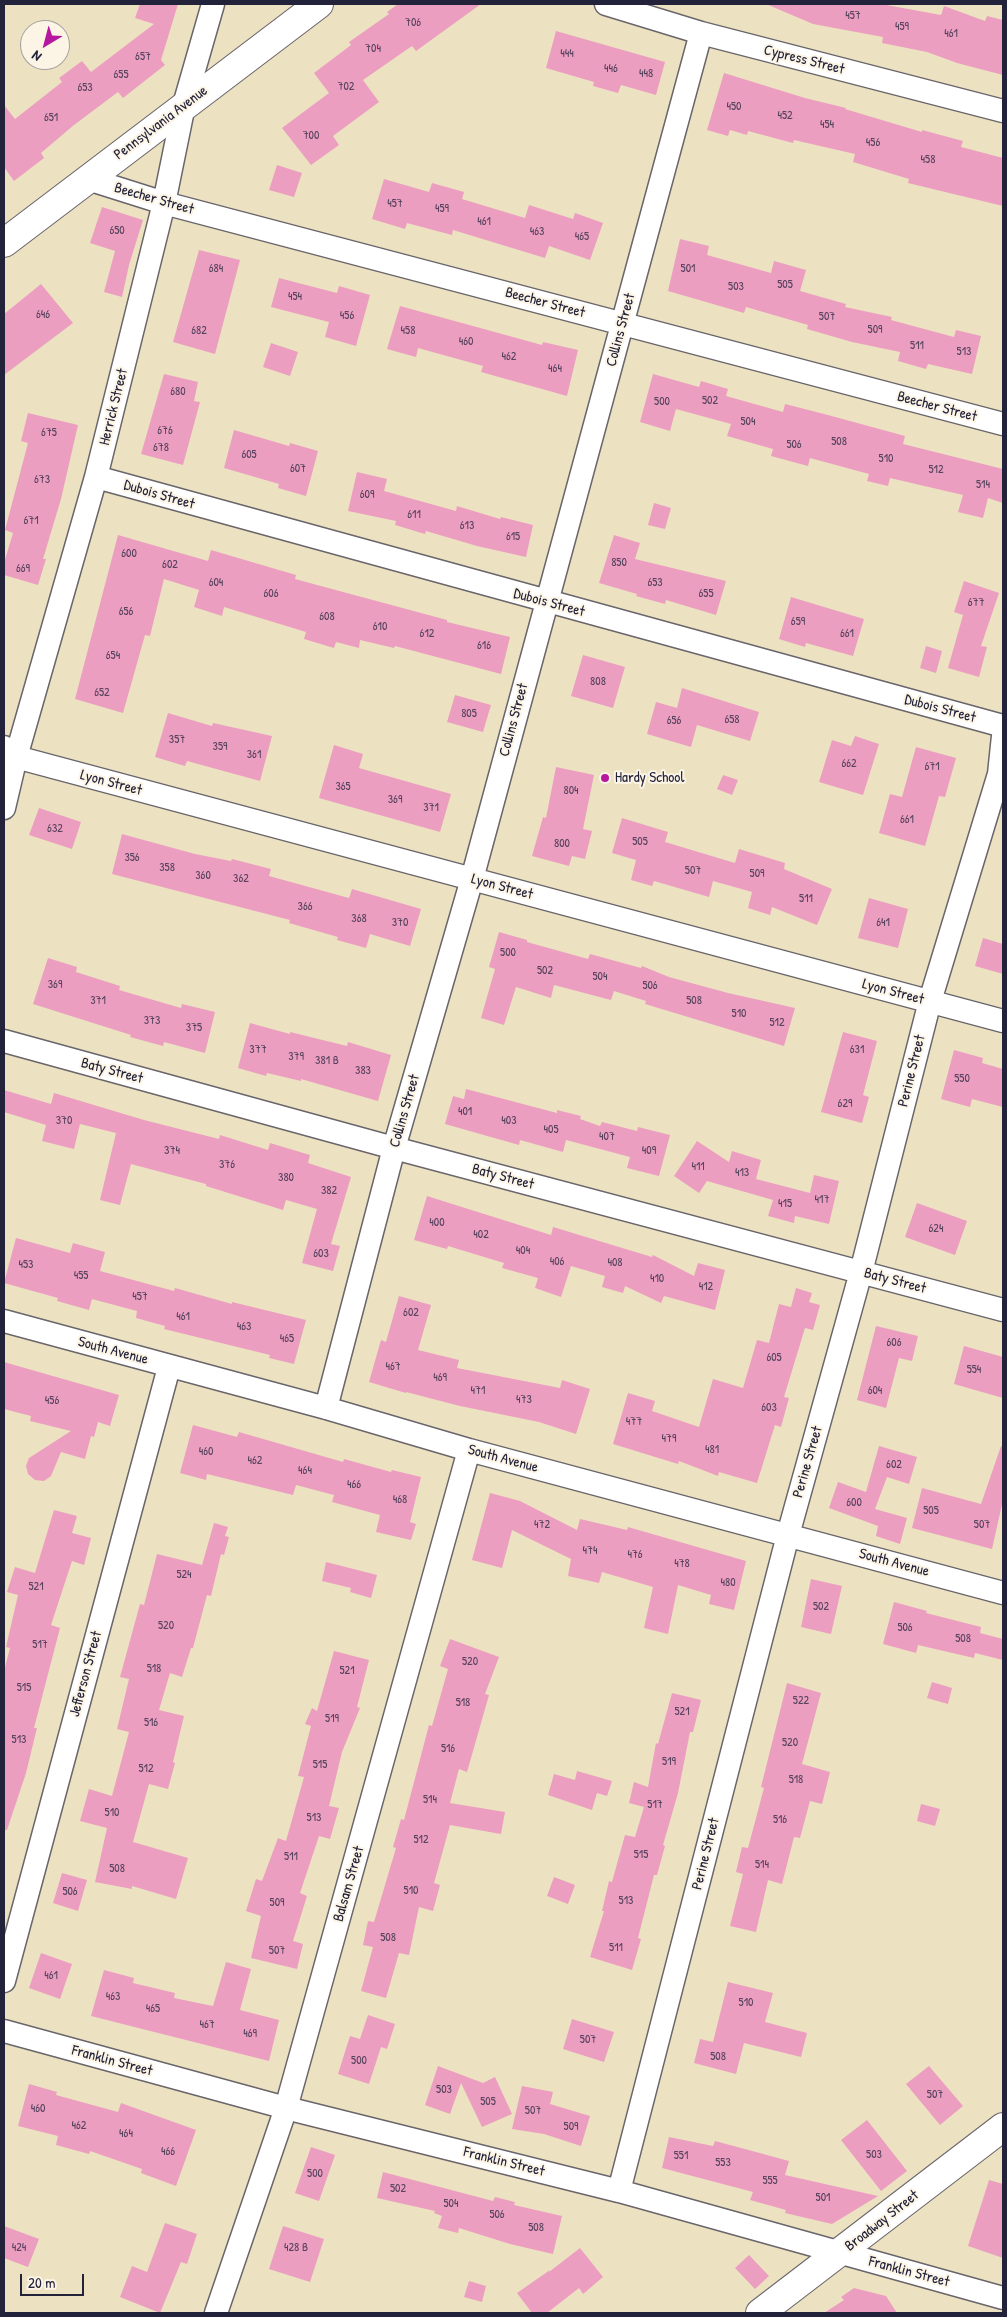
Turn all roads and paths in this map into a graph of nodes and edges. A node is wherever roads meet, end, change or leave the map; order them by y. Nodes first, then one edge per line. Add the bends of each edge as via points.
1 (213, 4) edge
2 (319, 4) edge
3 (606, 4) edge
4 (701, 33) junction
5 (184, 105) junction
6 (1003, 111) edge
7 (88, 179) junction
8 (164, 203) junction
9 (4, 243) edge
10 (623, 324) junction
11 (1003, 424) edge
12 (96, 477) junction
13 (545, 602) junction
14 (1003, 726) edge
15 (1003, 736) edge
16 (10, 752) edge
17 (1001, 775) edge
18 (4, 808) edge
19 (472, 879) junction
20 (930, 1001) junction
21 (1003, 1021) edge
22 (4, 1041) edge
23 (394, 1148) junction
24 (861, 1272) junction
25 (1003, 1310) edge
26 (4, 1321) edge
27 (169, 1367) junction
28 (326, 1408) junction
29 (469, 1450) junction
30 (788, 1535) junction
31 (1003, 1592) edge
32 (4, 1981) edge
33 (6, 2038) edge
34 (286, 2108) junction
35 (1003, 2127) edge
36 (619, 2191) junction
37 (840, 2253) junction
38 (1003, 2298) edge
39 (216, 2313) edge
40 (760, 2313) edge

1 - 5 street, Herrick Street
2 - 5 main road, Pennsylvania Avenue
3 - 4 street, Cypress Street
4 - 6 street, Cypress Street
4 - 10 street, Collins Street
5 - 7 main road, Pennsylvania Avenue
5 - 8 street, Herrick Street
7 - 8 street, Beecher Street
7 - 9 main road, Pennsylvania Avenue
8 - 10 street, Beecher Street
8 - 12 street, Herrick Street
10 - 11 street, Beecher Street
10 - 13 street, Collins Street
12 - 13 street, Dubois Street
12 - 16 street, Herrick Street
13 - 14 street, Dubois Street
13 - 19 street, Collins Street
15 - 17 street, Perine Street
16 - 18 street, Herrick Street
16 - 19 street, Lyon Street
17 - 20 street, Perine Street
19 - 20 street, Lyon Street
19 - 23 street, Collins Street
20 - 21 street, Lyon Street
20 - 24 street, Perine Street
22 - 23 street, Baty Street
23 - 24 street, Baty Street
23 - 28 street, Collins Street
24 - 25 street, Baty Street
24 - 30 street, Perine Street
26 - 27 street, South Avenue
27 - 28 street, South Avenue
27 - 32 street, Jefferson Street
28 - 29 street, South Avenue
29 - 30 street, South Avenue
29 - 34 street, Balsam Street
30 - 31 street, South Avenue
30 - 36 street, Perine Street
33 - 34 street, Franklin Street
34 - 36 street, Franklin Street
34 - 39 street, Balsam Street
35 - 37 main road, Broadway Street
36 - 37 street, Franklin Street
37 - 38 street, Franklin Street
37 - 40 main road, Broadway Street

